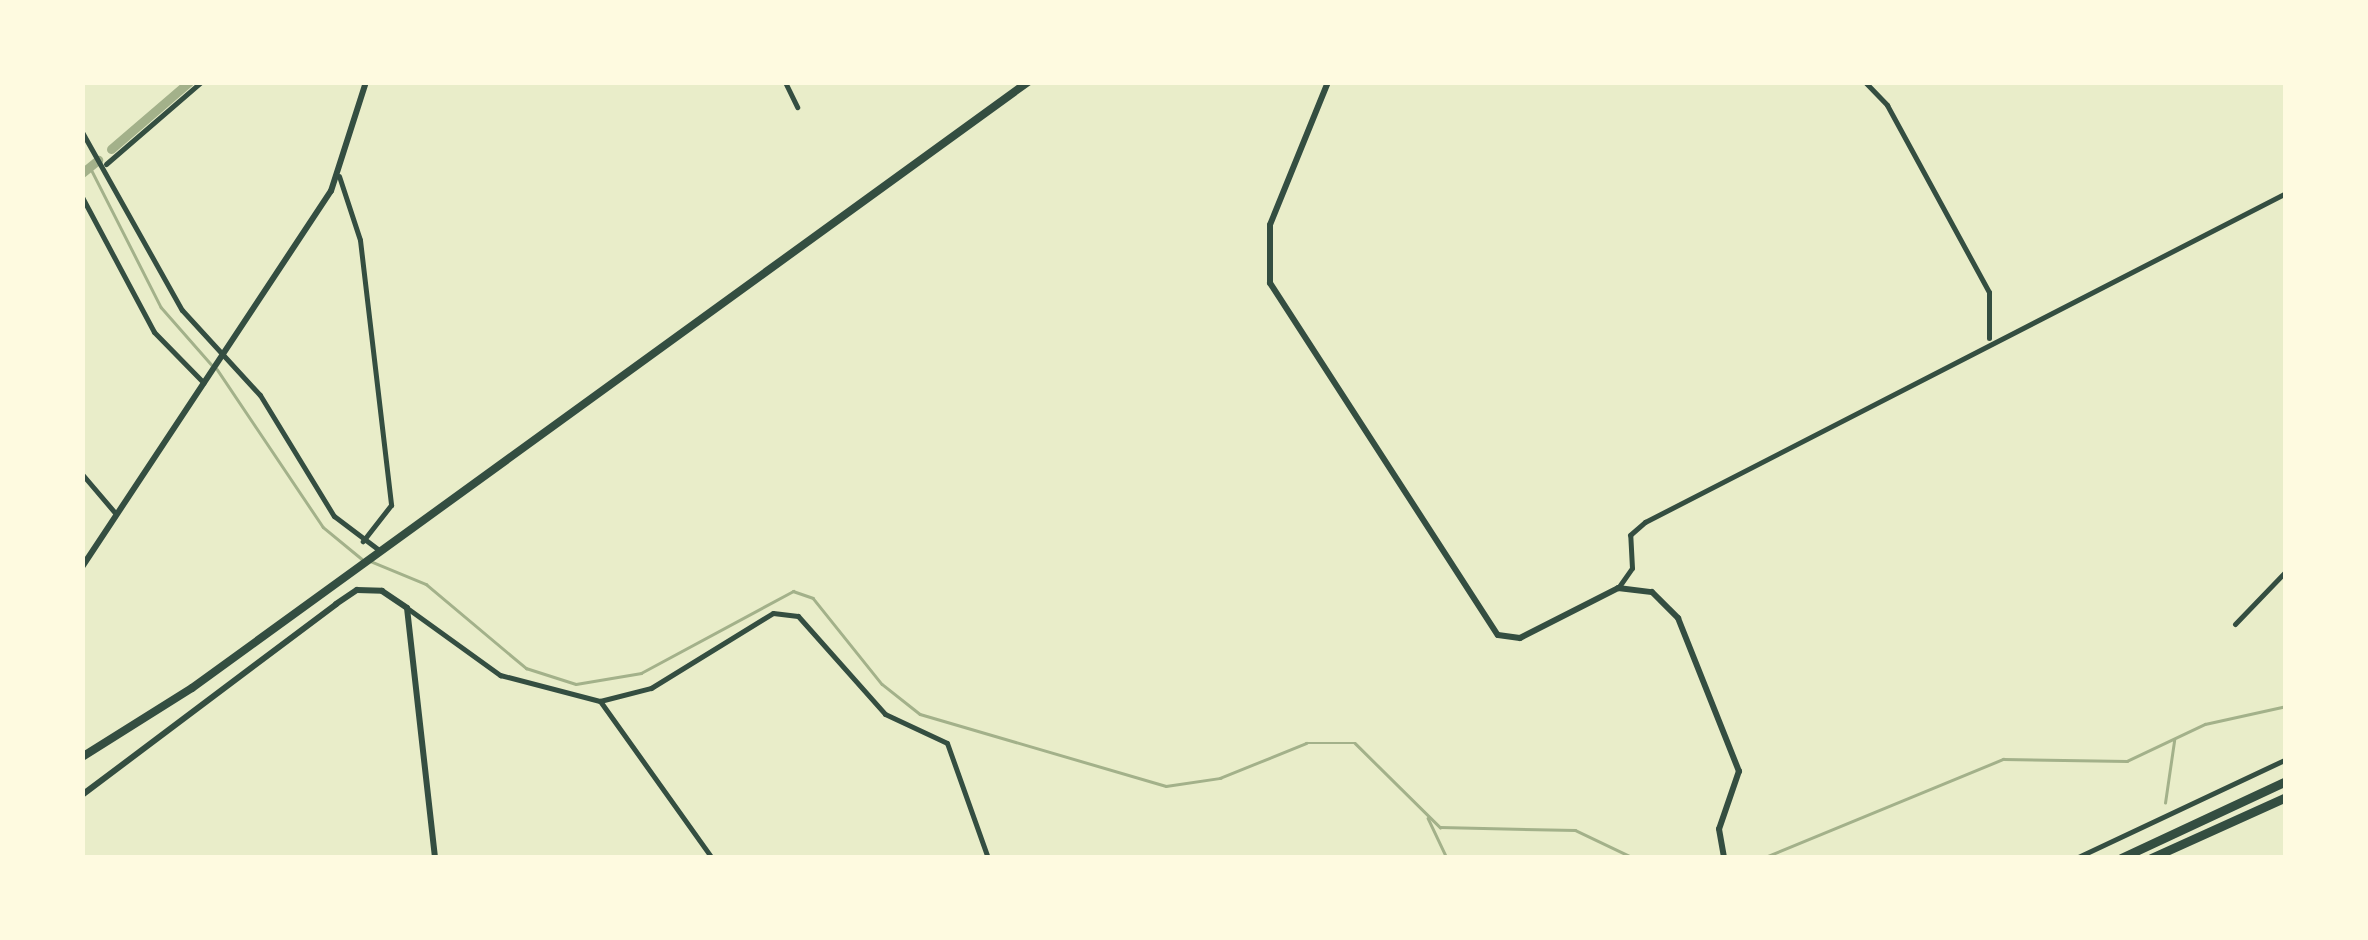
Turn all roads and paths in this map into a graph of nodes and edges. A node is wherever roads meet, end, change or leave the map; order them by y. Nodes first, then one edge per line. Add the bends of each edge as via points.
1 (202, 82) edge
2 (366, 82) edge
3 (785, 82) edge
4 (1028, 82) edge
5 (1328, 82) edge
6 (1865, 82) edge
7 (797, 107) dead end
8 (82, 132) edge
9 (106, 164) junction
10 (339, 176) junction
11 (2286, 193) edge
12 (82, 197) edge
13 (1989, 339) junction
14 (223, 354) junction
15 (204, 383) junction
16 (82, 474) edge
17 (116, 514) junction
18 (364, 541) junction
19 (377, 552) junction
20 (82, 567) edge
21 (2286, 571) edge
22 (348, 573) junction
23 (1618, 588) junction
24 (357, 590) junction
25 (407, 608) junction
26 (2235, 624) dead end
27 (600, 701) junction
28 (82, 758) edge
29 (2286, 759) edge
30 (2286, 781) edge
31 (82, 795) edge
32 (2286, 797) edge
33 (435, 858) edge
34 (712, 858) edge
35 (988, 858) edge
36 (1724, 858) edge
37 (2076, 858) edge
38 (2120, 858) edge
39 (2152, 858) edge

1 - 9 street
2 - 10 street
3 - 7 street
4 - 19 main road
5 - 23 street via 1327,104 1270,225 1270,283 1493,630 1520,638
6 - 13 street via 1887,105 1989,292
8 - 9 street
9 - 14 street via 175,300
10 - 14 street
10 - 18 street via 360,240 391,505
11 - 13 street
12 - 15 street via 154,332
13 - 23 street via 1635,528 1632,571
14 - 15 street
14 - 18 street via 330,510
15 - 17 street
16 - 17 street
17 - 20 street
18 - 19 street
19 - 22 main road
21 - 26 street
22 - 24 street
22 - 28 main road
23 - 36 street via 1664,602 1707,676 1739,771 1719,829
24 - 25 street via 393,594
24 - 31 street
25 - 27 street via 500,675
25 - 33 street
27 - 34 street
27 - 35 street via 652,688 774,613 798,616 885,714 947,743
29 - 37 street
30 - 38 highway
32 - 39 highway

